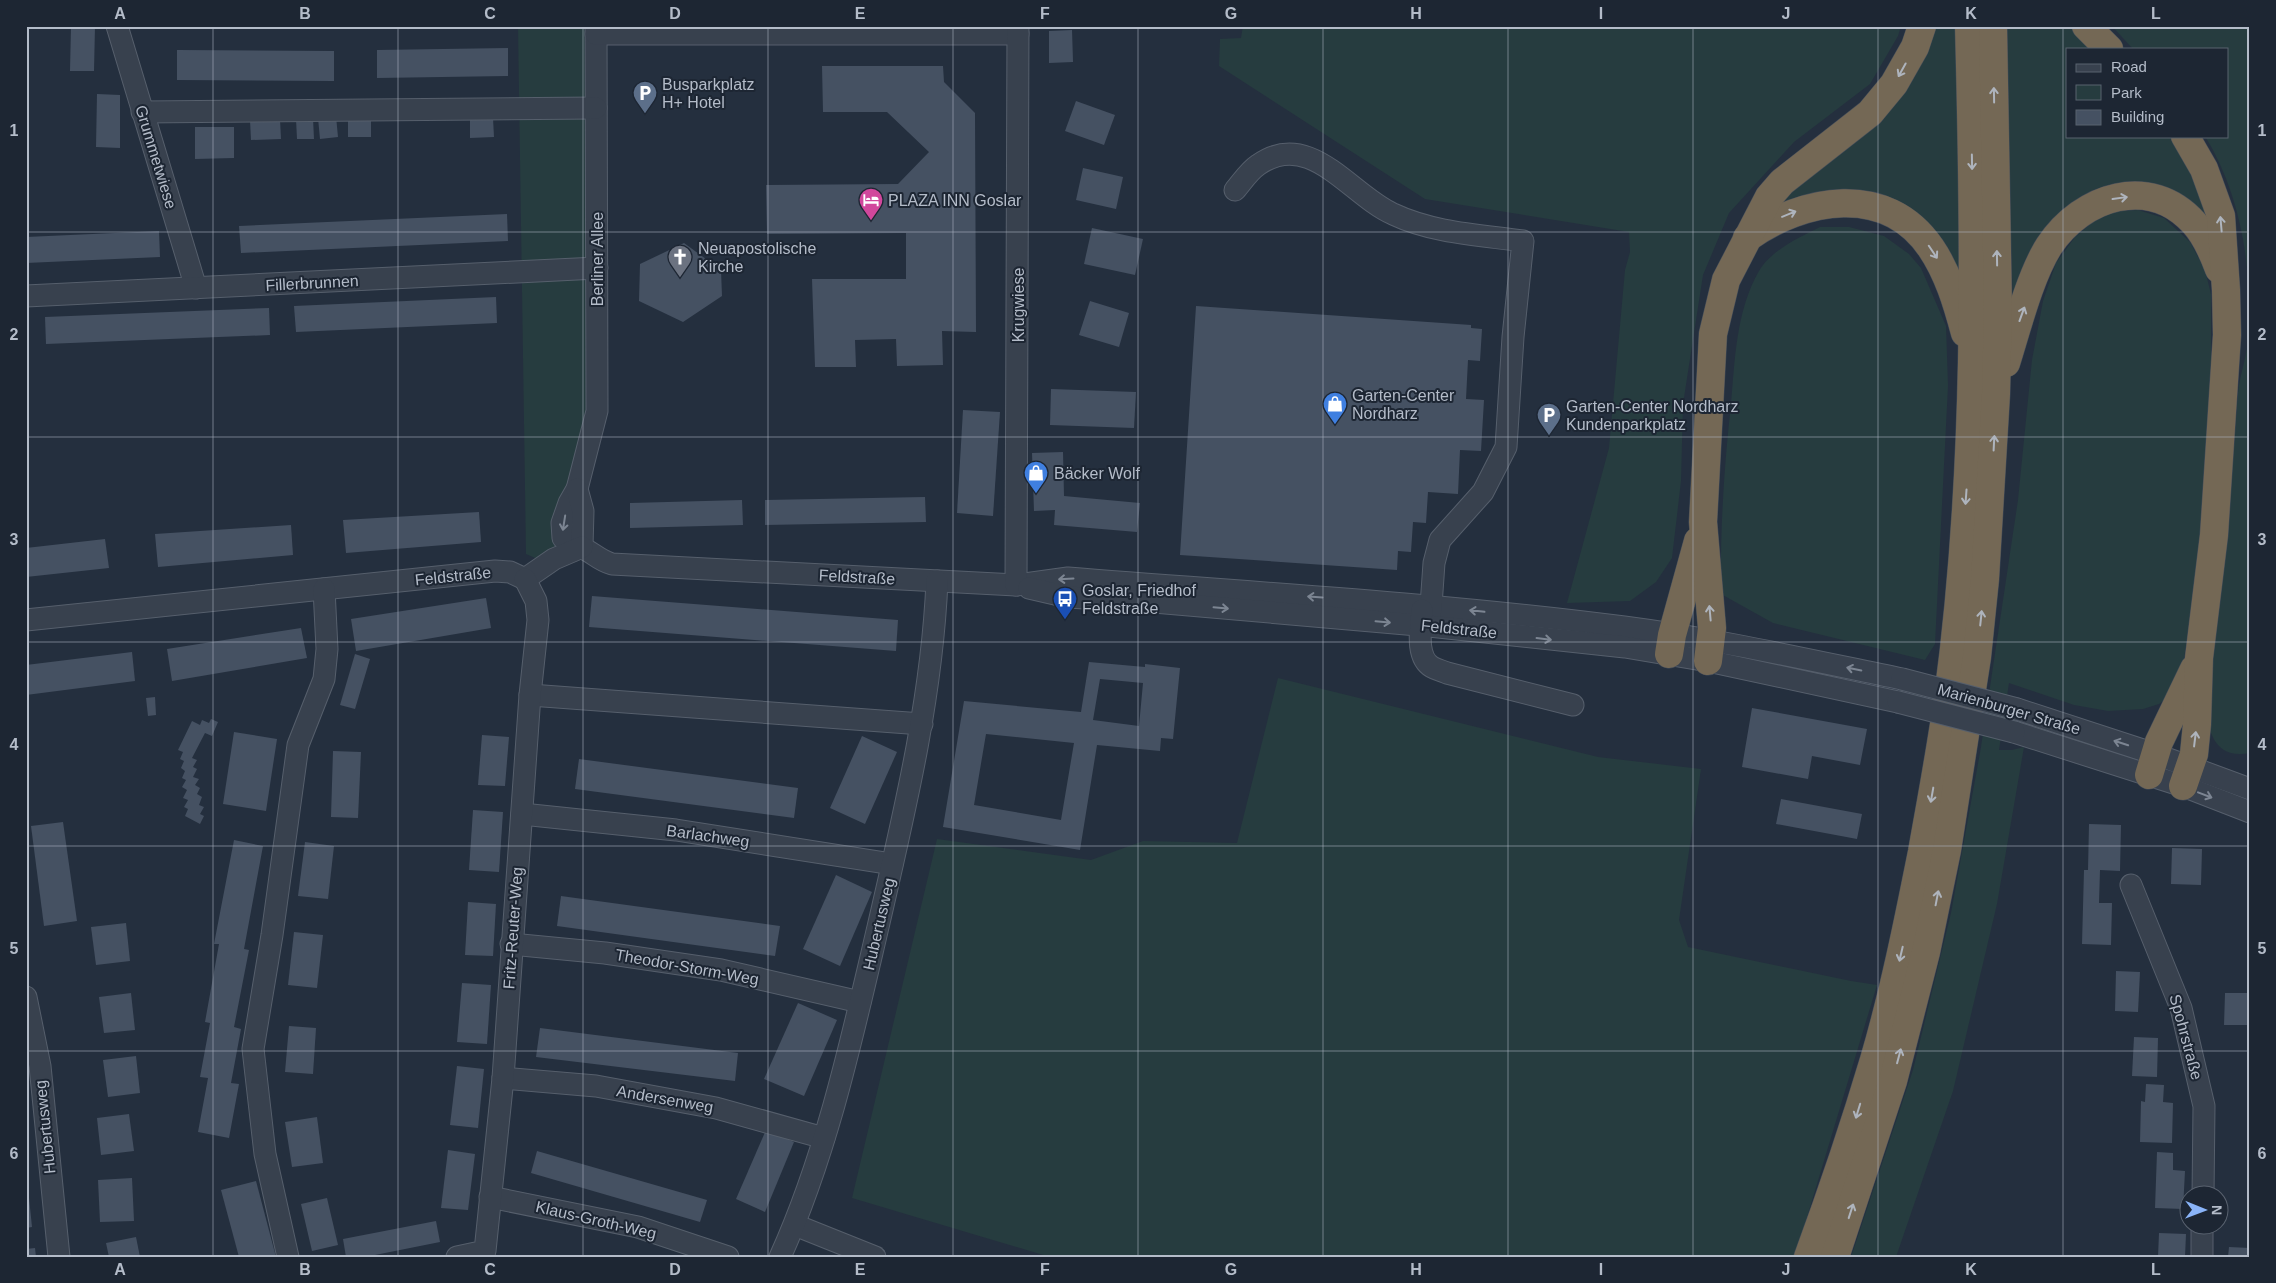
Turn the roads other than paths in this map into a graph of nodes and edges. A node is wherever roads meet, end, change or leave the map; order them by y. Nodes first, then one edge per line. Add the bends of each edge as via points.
1 (117, 26) edge
2 (1922, 26) edge
3 (1969, 26) edge
4 (1993, 26) edge
5 (2086, 26) edge
6 (596, 30) edge
7 (1018, 30) edge
8 (2108, 48) edge
9 (596, 108) junction
10 (142, 112) junction
11 (2186, 138) edge
12 (1235, 190) dead end
13 (1748, 238) junction
14 (597, 268) junction
15 (196, 288) junction
16 (2226, 290) junction
17 (26, 296) edge
18 (1973, 361) junction
19 (1996, 394) junction
20 (1703, 522) junction
21 (582, 547) junction
22 (525, 579) junction
23 (937, 581) junction
24 (1016, 585) junction
25 (324, 589) junction
26 (1426, 615) junction
27 (26, 620) edge
28 (1670, 644) junction
29 (1762, 650) joint
30 (1709, 651) junction
31 (2199, 658) junction
32 (530, 695) junction
33 (1898, 702) joint
34 (1573, 705) dead end
35 (922, 724) junction
36 (2152, 764) junction
37 (2187, 776) junction
38 (2250, 788) edge
39 (2250, 812) edge
40 (522, 814) junction
41 (892, 864) junction
42 (2131, 885) dead end
43 (512, 944) junction
44 (26, 997) edge
45 (860, 1002) junction
46 (503, 1078) junction
47 (824, 1138) junction
48 (2203, 1186) edge
49 (490, 1197) junction
50 (795, 1225) junction
51 (2202, 1236) edge
52 (486, 1254) edge
53 (59, 1257) edge
54 (288, 1257) edge
55 (457, 1257) edge
56 (728, 1257) edge
57 (780, 1257) edge
58 (875, 1257) edge
59 (1808, 1257) edge
60 (1835, 1257) edge
61 (2202, 1257) edge

1 - 10 street, Grummetwiese
2 -> 13 highway via 1915,47 1894,84 1870,113 1782,182 1769,197
3 -> 18 highway
19 -> 4 highway via 1998,307
5 - 8 highway
6 - 7 street
6 - 9 street, Berliner Allee
7 - 24 street, Krugwiese
9 - 10 street
9 - 14 street, Berliner Allee
10 - 15 street, Grummetwiese
16 -> 11 highway via 2221,216 2204,169
12 - 26 street via 1257,165 1265,161 1291,153 1306,155 1392,214 1422,225 1523,241 1506,447 1483,492 1440,540
13 -> 18 highway via 1784,216 1822,204 1864,205 1893,214 1920,234 1939,260 1950,284
13 - 20 highway via 1726,280 1714,334
14 - 15 street, Fillerbrunnen
14 - 21 street, Berliner Allee via 597,411 577,489 583,511
15 - 17 street, Fillerbrunnen
19 -> 16 highway via 2049,246 2073,217 2098,201 2123,196 2150,197 2172,205 2194,223 2211,249
16 - 31 highway via 2227,335 2215,526
18 -> 59 highway via 1954,652 1925,835 1898,968 1874,1058 1842,1164
60 -> 19 highway via 1893,1081 1926,952 1947,850 1986,579
20 - 28 highway
30 -> 20 highway via 1712,628
21 - 22 street via 554,559
21 - 23 street, Feldstraße via 599,560 612,564
22 - 25 street, Feldstraße via 510,572 495,571
22 - 32 street, Fritz-Reuter-Weg via 536,601 538,620 527,651
23 - 24 street, Feldstraße
23 - 35 street, Hubertusweg
24 - 26 street, Feldstraße via 1068,578
25 - 27 street, Feldstraße
25 - 54 street via 327,648 324,679 298,745 253,1049 265,1154
26 - 28 street, Feldstraße
26 - 34 street via 1423,658 1431,667
28 - 30 street, Feldstraße
29 - 30 street, Feldstraße
36 -> 29 street, Marienburger Straße, bridge via 2017,709 1902,679
30 - 33 street, Feldstraße
31 - 36 highway
37 -> 31 highway via 2197,724
32 - 35 street
32 - 40 street, Fritz-Reuter-Weg
33 - 36 street, Marienburger Straße, bridge
35 - 41 street, Hubertusweg
36 - 37 street, Marienburger Straße
37 - 38 street, Marienburger Straße
37 -> 39 street, Marienburger Straße
40 - 41 street, Barlachweg via 676,830
40 - 43 street, Fritz-Reuter-Weg
41 - 45 street, Hubertusweg
42 - 48 street, Spohrstraße via 2181,1008 2204,1106
43 - 45 street, Theodor-Storm-Weg via 605,953 721,970
43 - 46 street, Fritz-Reuter-Weg
44 - 53 street, Hubertusweg via 40,1066
45 - 47 street, Hubertusweg
46 - 47 street, Andersenweg via 596,1086 716,1108
46 - 49 street, Fritz-Reuter-Weg
47 - 50 street, Hubertusweg
49 - 52 street, Fritz-Reuter-Weg
49 - 56 street, Klaus-Groth-Weg via 638,1227
50 - 57 street, Hubertusweg
50 - 58 street
51 - 61 street
52 - 55 street, Fritz-Reuter-Weg

